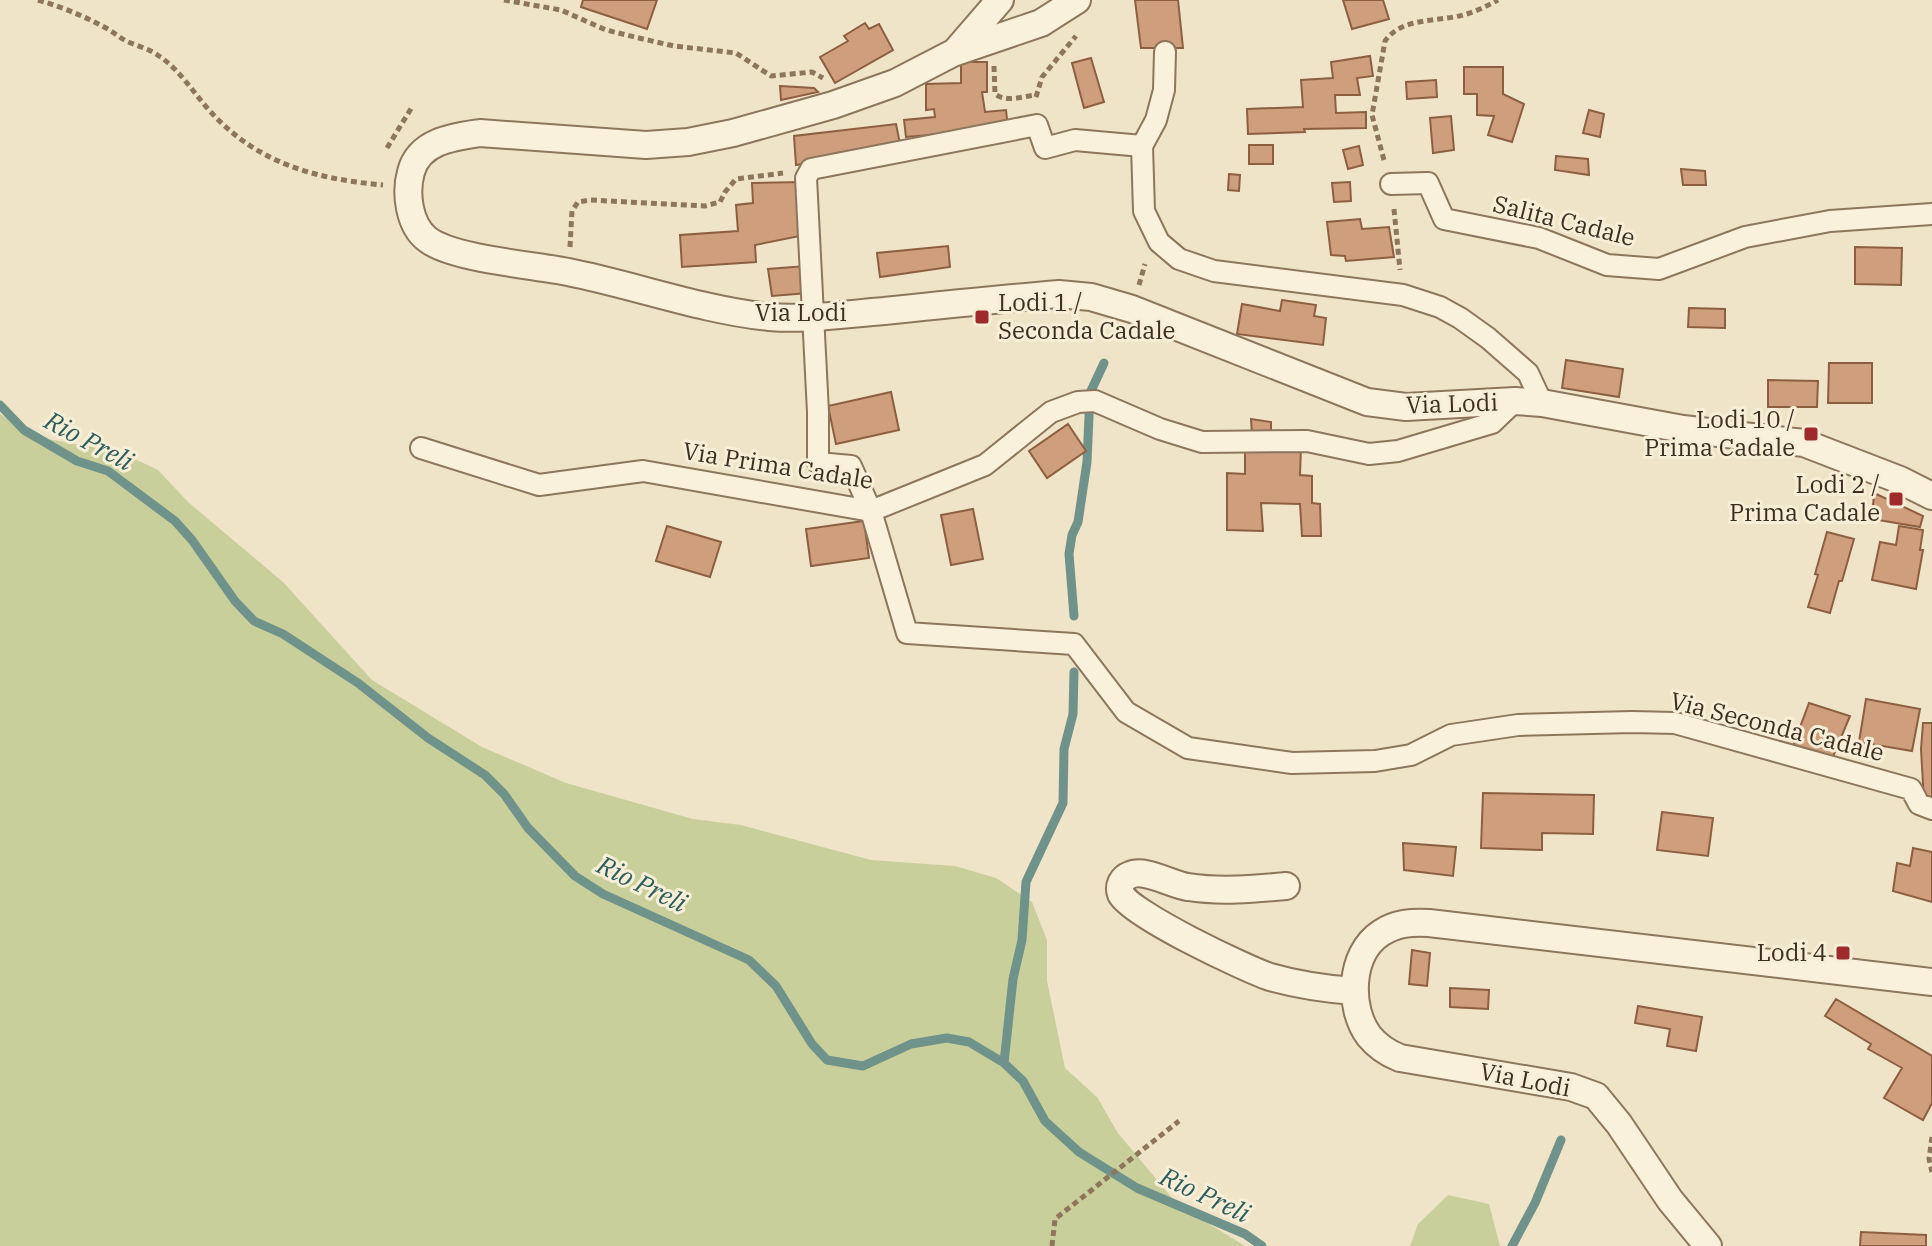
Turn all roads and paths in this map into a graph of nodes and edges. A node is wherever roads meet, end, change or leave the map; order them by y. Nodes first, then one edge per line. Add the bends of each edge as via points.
1 (38, 0) edge
2 (504, 0) edge
3 (1000, 0) edge
4 (1498, 0) edge
5 (1068, 3) edge
6 (1081, 31) dead end
7 (1165, 52) dead end
8 (953, 53) junction
9 (829, 87) dead end
10 (1037, 125) junction
11 (1142, 146) junction
12 (811, 169) junction
13 (374, 184) dead end
14 (1391, 184) junction
15 (1932, 214) edge
16 (569, 272) junction
17 (1403, 295) junction
18 (814, 317) junction
19 (1515, 401) junction
20 (1542, 403) junction
21 (421, 448) dead end
22 (1932, 496) edge
23 (871, 511) junction
24 (1932, 809) edge
25 (1286, 886) dead end
26 (1932, 982) edge
27 (1354, 991) junction
28 (1179, 1121) dead end
29 (1932, 1137) edge
30 (1932, 1172) edge
31 (1052, 1246) edge
32 (1708, 1246) edge

1 - 13 path via 73,11 158,55 210,111 267,157 294,169
2 - 9 path via 561,10 643,39 736,53 771,76 812,72
3 - 8 street
4 - 14 path via 1464,15 1412,23 1385,41 1372,115
5 - 8 street, Via Lodi via 1041,23
6 - 10 path via 1042,77
7 - 11 street via 1164,90
8 - 16 street, Via Lodi via 895,83 833,105 688,142 646,145 480,133 434,144 417,159 411,170 409,205 424,238 471,255
10 - 11 street via 1045,148 1075,140
10 - 12 street
11 - 17 street via 1144,211 1159,242 1179,259 1214,271
12 - 16 path via 736,179 720,202 705,206 578,202 570,226
12 - 18 street, Via Seconda Cadale via 806,178
14 - 15 street, Salita Cadale via 1428,183 1444,219 1539,238 1607,265 1659,269 1745,237 1830,221
14 - 17 path
16 - 18 street, Via Lodi via 723,309
17 - 20 street via 1440,307 1488,338 1528,373
18 - 19 street, Via Lodi via 1059,294 1091,297 1367,402 1406,407
18 - 23 street, Via Seconda Cadale via 818,463 851,466
19 - 20 street, Via Lodi
19 - 23 street, Via Prima Cadale via 1492,423 1398,451 1369,454 1307,441 1202,442 1095,401 1078,402 1051,412 985,465
20 - 22 street, Via Lodi via 1683,429 1804,443
21 - 23 street, Via Prima Cadale via 539,485 643,471
23 - 24 street, Via Seconda Cadale via 907,633 1074,644 1126,712 1188,748 1292,763 1375,761 1411,755 1451,735 1518,725 1675,723 1911,789 1919,804
25 - 27 street via 1187,887 1135,873 1125,876 1120,888 1142,914 1240,965 1301,985
26 - 27 street via 1410,922 1370,943 1360,960
27 - 32 street, Via Lodi via 1367,1034 1388,1053 1596,1096
28 - 31 path via 1055,1219
29 - 30 path

